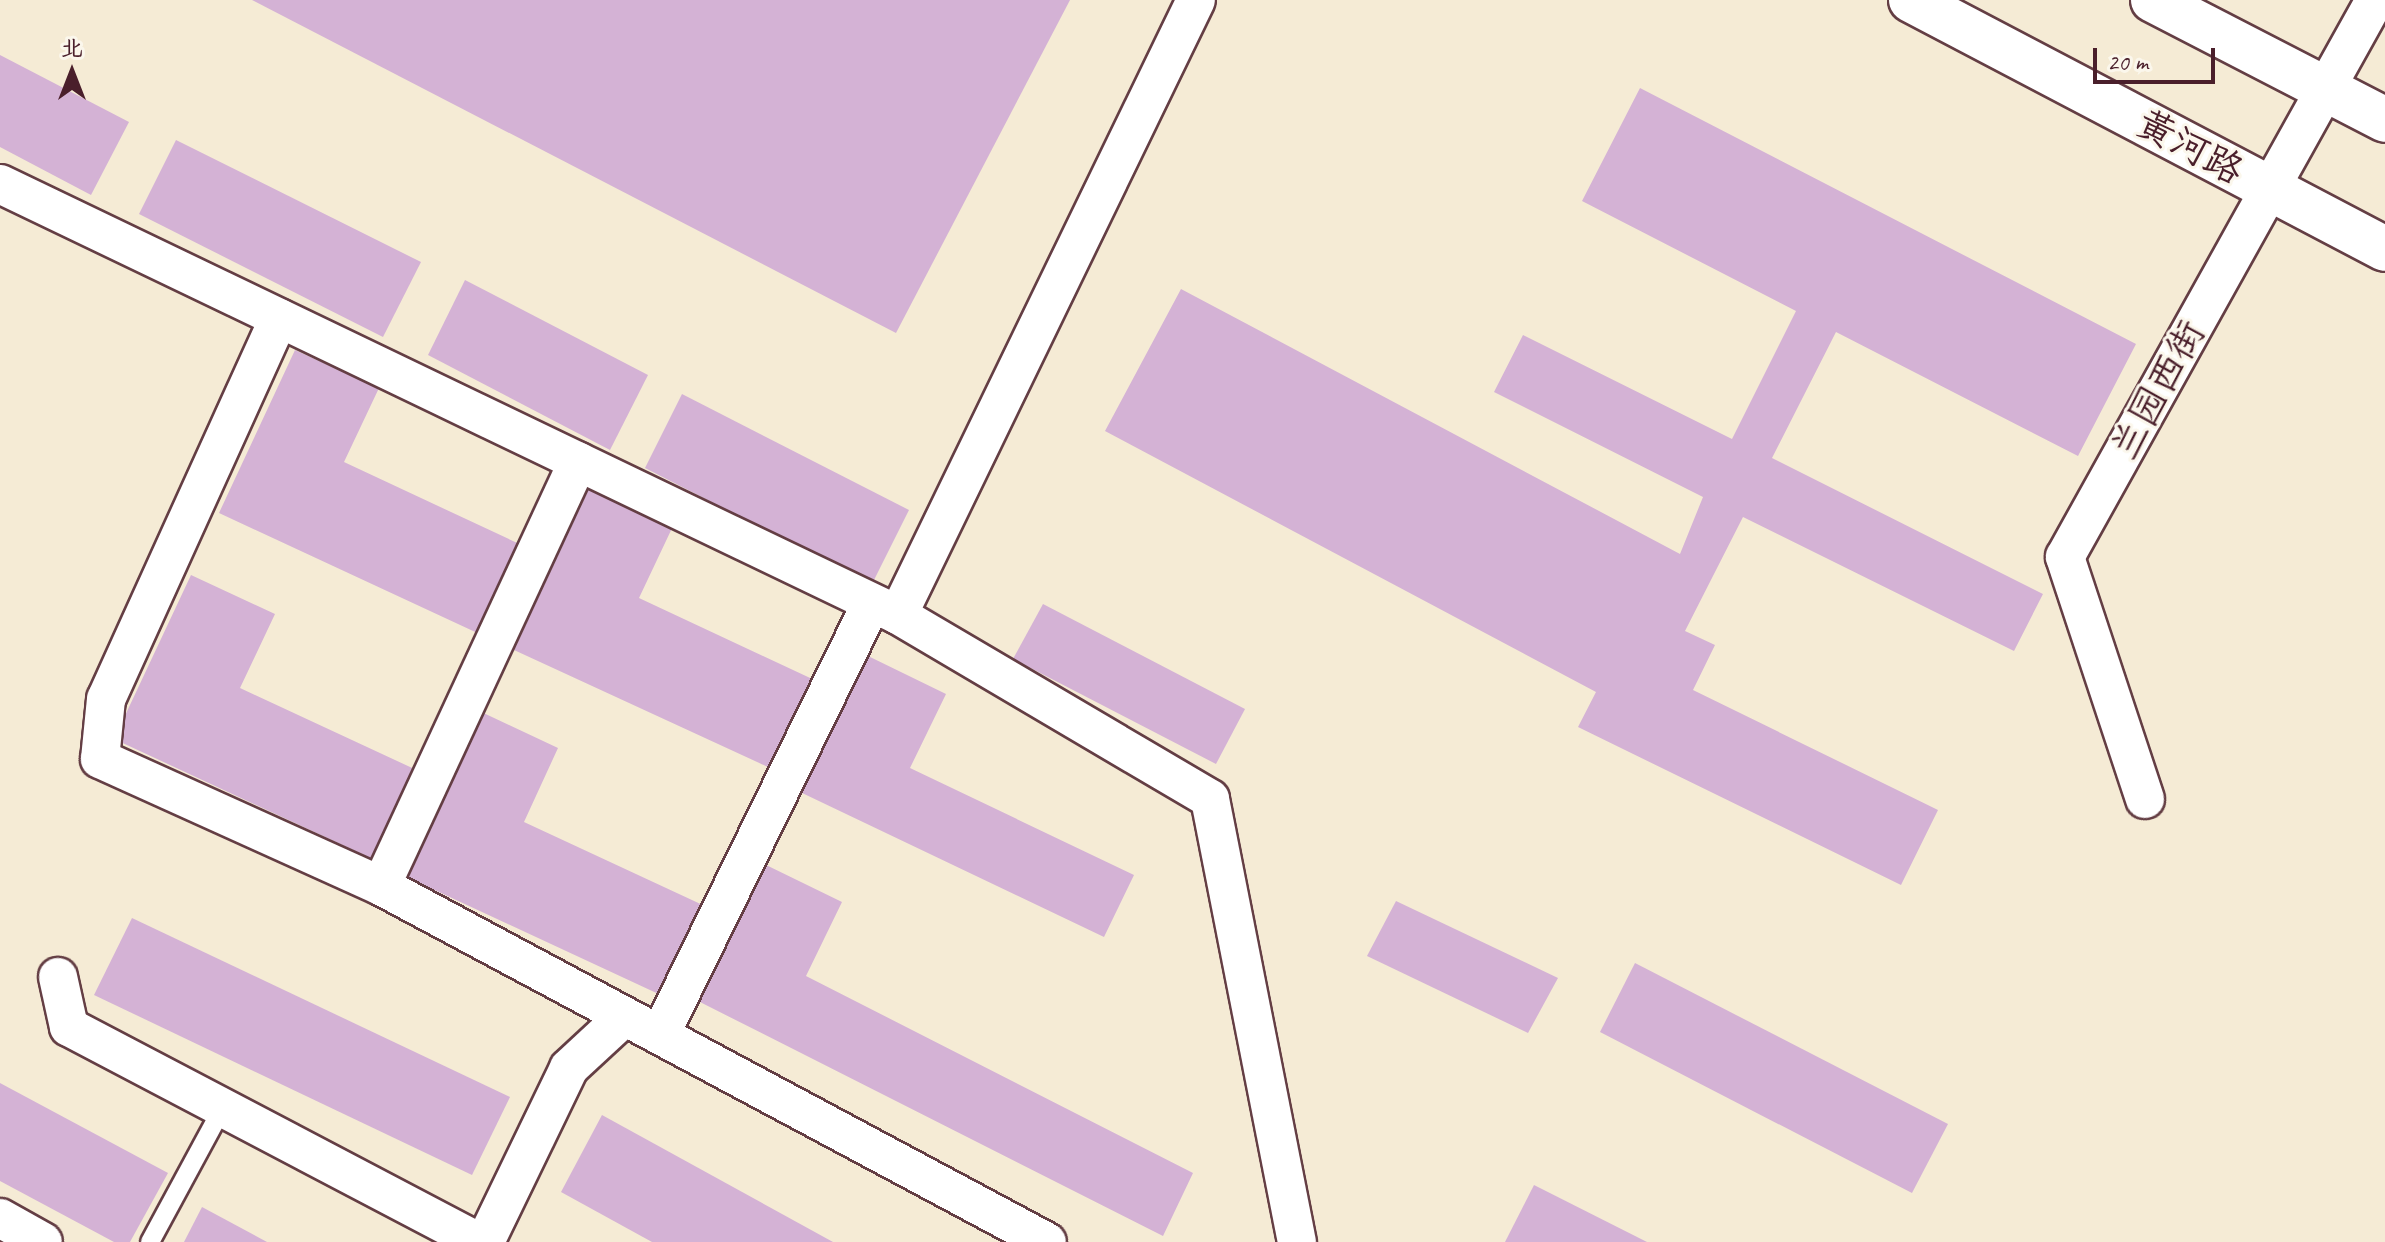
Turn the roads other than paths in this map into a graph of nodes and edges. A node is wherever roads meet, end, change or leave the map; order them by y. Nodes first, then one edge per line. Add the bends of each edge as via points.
1 (1196, 0) edge
2 (1911, 0) edge
3 (2153, 0) edge
4 (2375, 0) edge
5 (2327, 90) junction
6 (2385, 120) edge
7 (0, 184) edge
8 (2272, 189) junction
9 (2385, 249) edge
10 (279, 318) junction
11 (578, 462) junction
12 (885, 609) junction
13 (2145, 799) dead end
14 (381, 886) junction
15 (58, 977) dead end
16 (623, 1018) junction
17 (660, 1035) junction
18 (223, 1107) junction
19 (0, 1218) edge
20 (43, 1242) edge
21 (150, 1242) edge
22 (482, 1242) edge
23 (1047, 1242) edge
24 (1297, 1242) edge

1 - 12 street
2 - 8 main road, 黄河路
3 - 5 main road
4 - 5 street, 兰园西街
5 - 6 main road
5 - 8 street, 兰园西街
7 - 10 street
8 - 9 main road, 黄河路
8 - 13 street, 兰园西街 via 2065,557
10 - 11 street
10 - 14 street via 106,699 100,759
11 - 12 street
11 - 14 street
12 - 17 street
12 - 24 street via 1210,799
14 - 16 street
15 - 18 street via 69,1027
16 - 17 street
16 - 22 street via 569,1068
17 - 23 street
18 - 21 lane
18 - 22 street
19 - 20 street

